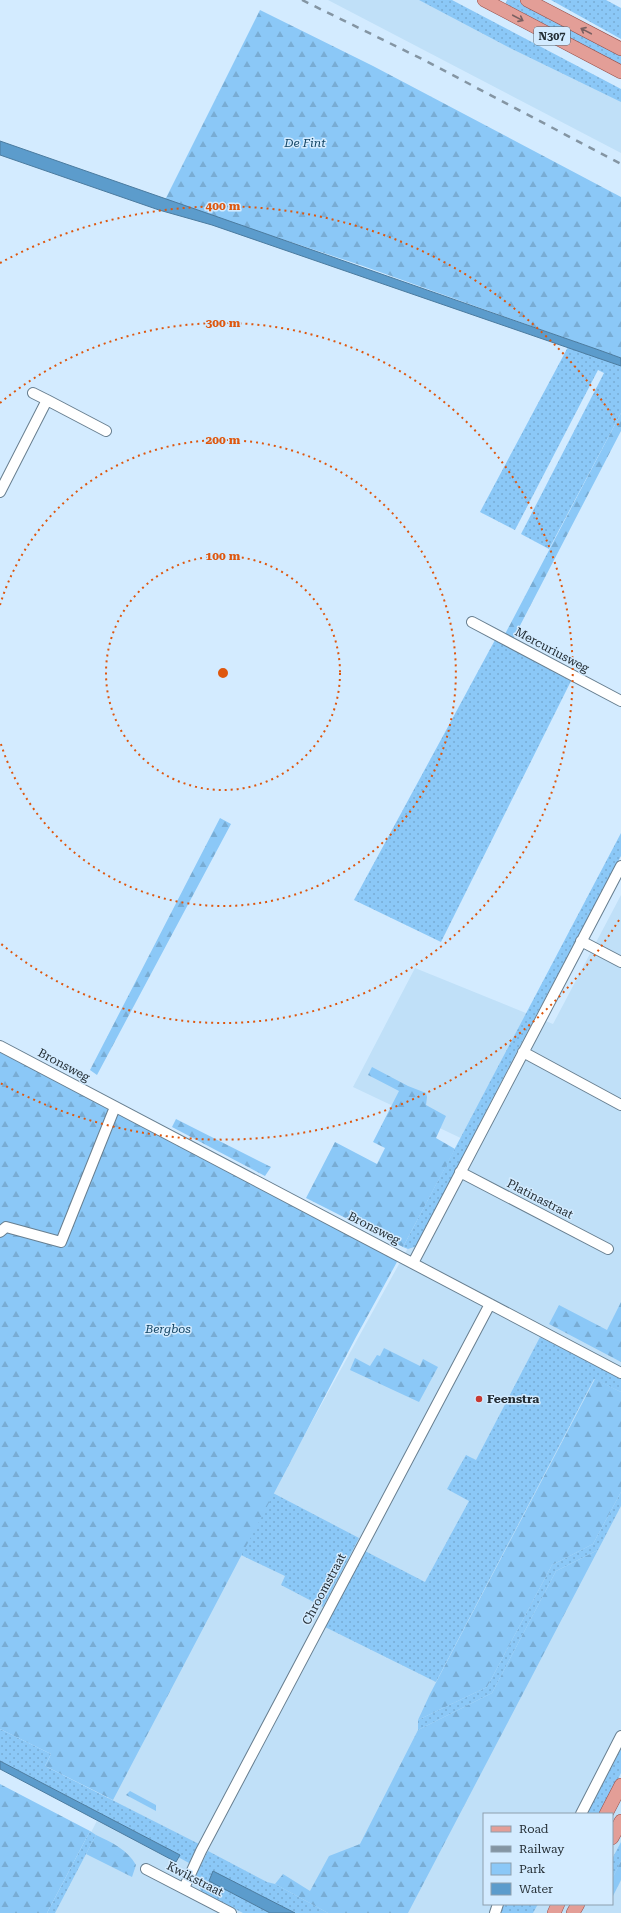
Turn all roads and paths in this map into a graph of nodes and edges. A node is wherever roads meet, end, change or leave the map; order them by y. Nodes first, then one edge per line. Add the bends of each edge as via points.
1 (484, 0) edge
2 (527, 0) edge
3 (621, 50) edge
4 (621, 72) edge
5 (33, 393) dead end
6 (47, 400) junction
7 (106, 431) dead end
8 (0, 492) edge
9 (472, 622) dead end
10 (621, 701) edge
11 (621, 866) edge
12 (581, 941) junction
13 (621, 962) edge
14 (0, 1046) edge
15 (522, 1052) junction
16 (621, 1105) edge
17 (115, 1107) junction
18 (460, 1172) junction
19 (0, 1232) edge
20 (608, 1249) dead end
21 (413, 1263) junction
22 (490, 1304) junction
23 (621, 1373) edge
24 (621, 1736) edge
25 (621, 1785) edge
26 (582, 1813) edge
27 (607, 1813) edge
28 (621, 1821) edge
29 (613, 1836) edge
30 (146, 1869) dead end
31 (184, 1888) junction
32 (214, 1909) edge
33 (231, 1913) edge

1 -> 4 main road, N307
3 -> 2 main road, N307
5 - 6 street
6 - 7 street
6 - 8 street
9 - 10 street, Mercuriusweg
11 - 12 street
12 - 13 street
12 - 15 street
14 - 17 street, Bronsweg
15 - 16 street
15 - 18 street
17 - 19 street via 61,1242 6,1227
17 - 21 street, Bronsweg
18 - 20 street, Platinastraat
18 - 21 street
21 - 22 street, Bronsweg
22 - 23 street, Bronsweg
22 - 31 street, Chroomstraat via 201,1851
24 - 26 street
25 - 27 main road
28 - 29 main road
30 - 31 street, Kwikstraat
31 - 32 street, Kwikstraat
32 - 33 street, Kwikstraat

